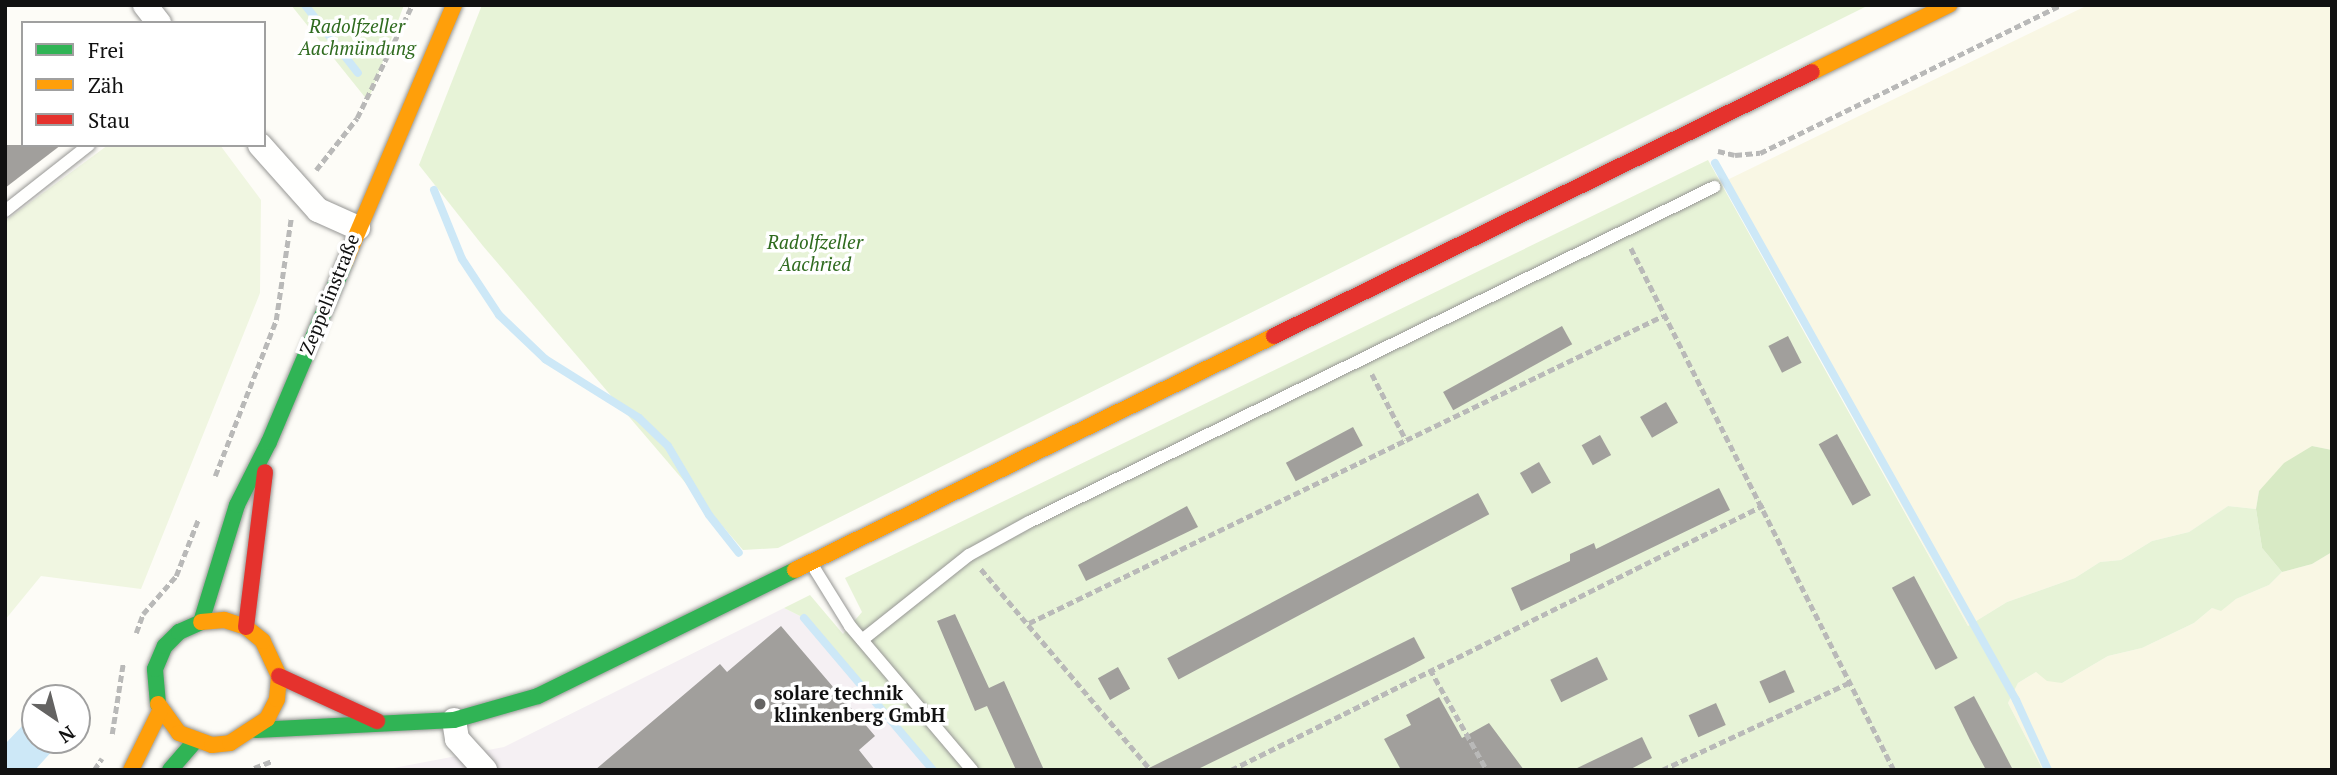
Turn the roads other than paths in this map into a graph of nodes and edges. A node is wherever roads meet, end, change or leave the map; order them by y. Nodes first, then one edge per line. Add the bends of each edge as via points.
1 (145, 5) edge
2 (454, 5) edge
3 (1949, 5) edge
4 (157, 21) edge
5 (86, 147) edge
6 (262, 147) edge
7 (1714, 187) dead end
8 (5, 211) edge
9 (358, 228) junction
10 (269, 442) junction
11 (810, 561) junction
12 (201, 622) junction
13 (246, 627) junction
14 (862, 640) junction
15 (279, 676) junction
16 (160, 711) junction
17 (454, 720) junction
18 (385, 724) junction
19 (256, 730) junction
20 (195, 741) junction
21 (131, 770) edge
22 (170, 770) edge
23 (485, 770) edge
24 (972, 770) edge

1 - 4 street
2 - 9 main road
3 - 11 main road
5 - 8 lane
6 - 9 street, Zeppelinstraße via 318,210
7 - 14 lane via 969,555
9 - 10 main road, Zeppelinstraße
10 - 12 main road via 237,505
10 - 13 main road
11 - 14 lane
11 - 17 main road via 538,696
12 - 13 main road via 224,620
12 - 16 main road via 179,632 165,646 155,669
13 - 15 main road via 263,641
14 - 24 lane
15 - 18 main road
15 - 19 main road via 276,699
16 - 20 main road via 179,733
16 - 21 main road
17 - 18 main road
17 - 23 street via 457,739
18 - 19 main road
19 - 20 main road via 230,743
20 - 22 main road

